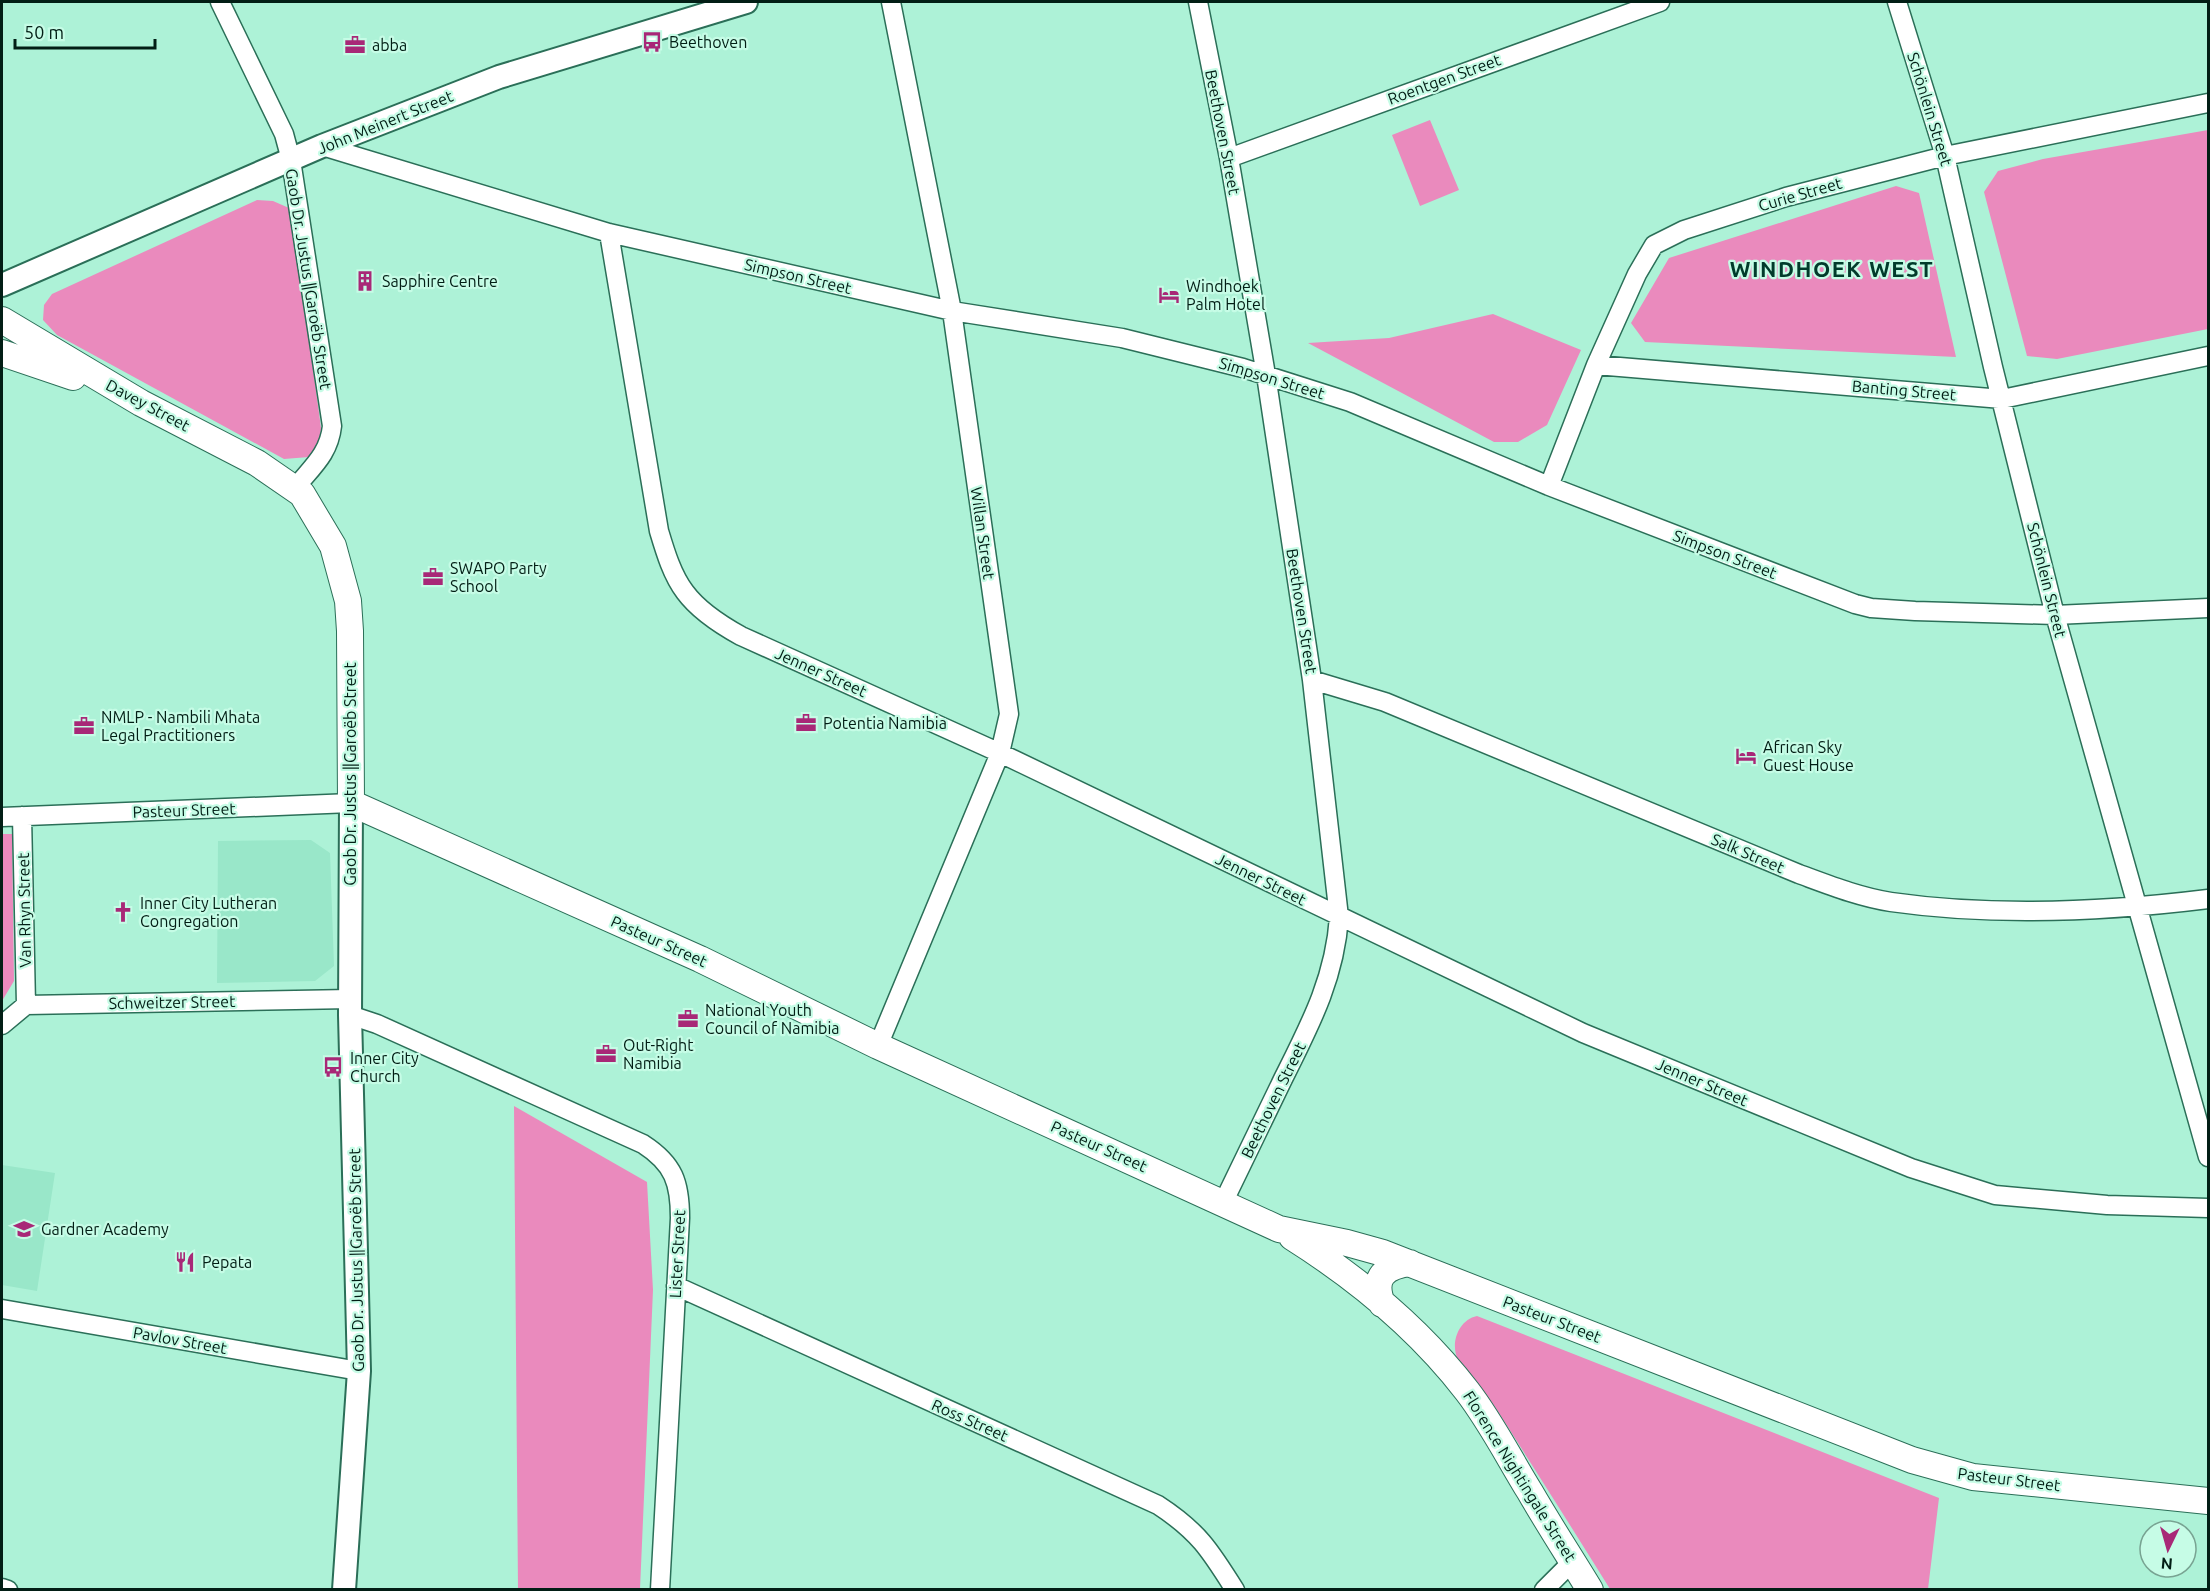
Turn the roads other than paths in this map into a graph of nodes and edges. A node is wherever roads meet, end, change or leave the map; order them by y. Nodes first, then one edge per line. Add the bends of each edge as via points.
1 (220, 2) edge
2 (746, 2) edge
3 (891, 2) edge
4 (1198, 2) edge
5 (1660, 2) edge
6 (1897, 2) edge
7 (2208, 103) edge
8 (322, 146) junction
9 (1945, 156) junction
10 (1229, 158) junction
11 (291, 160) junction
12 (609, 233) junction
13 (2, 285) edge
14 (952, 311) junction
15 (2, 320) edge
16 (2, 353) edge
17 (2208, 356) edge
18 (1596, 365) junction
19 (1266, 375) junction
20 (2002, 399) junction
21 (141, 403) junction
22 (1549, 486) junction
23 (295, 488) junction
24 (2208, 608) edge
25 (2055, 615) junction
26 (1312, 680) junction
27 (1000, 753) junction
28 (351, 803) junction
29 (22, 816) junction
30 (2, 817) edge
31 (2208, 899) edge
32 (2138, 908) junction
33 (1340, 917) junction
34 (26, 1005) junction
35 (350, 1007) junction
36 (2, 1024) edge
37 (878, 1046) junction
38 (2208, 1156) edge
39 (1223, 1203) junction
40 (2208, 1208) edge
41 (1279, 1229) junction
42 (1410, 1263) junction
43 (676, 1286) junction
44 (1382, 1304) junction
45 (2, 1309) edge
46 (359, 1371) junction
47 (2208, 1501) edge
48 (1573, 1561) junction
49 (2, 1588) edge
50 (8, 1590) edge
51 (344, 1590) edge
52 (660, 1590) edge
53 (1235, 1590) edge
54 (1544, 1590) edge
55 (1590, 1590) edge

1 - 11 street, Gaob Dr. Justus ǁGaroëb Street via 284,134
2 - 8 street, John Meinert Street via 499,77
3 - 14 street, Willan Street
4 - 10 street, Beethoven Street
5 - 10 street, Roentgen Street
6 - 9 street, Schönlein Street
7 - 9 street, Curie Street
8 - 11 street, John Meinert Street
8 - 12 street, Simpson Street
9 - 18 street, Curie Street via 1786,197 1684,230 1654,245
9 - 20 street, Schönlein Street
10 - 19 street, Beethoven Street
11 - 13 street, John Meinert Street
11 - 23 street, Gaob Dr. Justus ǁGaroëb Street via 332,426 326,450
12 - 14 street, Simpson Street
12 - 27 street, Jenner Street via 659,531 684,592 716,622 741,636
14 - 19 street, Simpson Street via 1122,338
14 - 27 street, Willan Street via 1009,714
15 - 21 main road, Davey Street
16 - 21 main road
17 - 20 street, Banting Street
18 - 20 street, Banting Street
18 - 22 street, Curie Street
19 - 22 street, Simpson Street via 1350,402
19 - 26 street, Beethoven Street
20 - 25 street, Schönlein Street
21 - 23 main road, Davey Street via 257,463
22 - 25 street, Simpson Street via 1855,604 1915,611
23 - 28 main road, Gaob Dr. Justus ǁGaroëb Street via 333,546 348,601
24 - 25 street, Simpson Street
25 - 32 street, Schönlein Street
26 - 32 street, Salk Street via 1385,702 1842,890 1889,902 1980,910
26 - 33 street, Beethoven Street
27 - 33 street, Jenner Street
27 - 37 street, Willan Street
28 - 29 street, Pasteur Street
28 - 35 street, Gaob Dr. Justus ǁGaroëb Street
28 - 37 main road, Pasteur Street via 700,959
29 - 30 street, Pasteur Street
29 - 34 street, Van Rhyn Street
31 - 32 street, Salk Street
32 - 38 street, Schönlein Street
33 - 39 street, Beethoven Street via 1338,946 1329,979
33 - 40 street, Jenner Street via 1583,1033 1911,1168 1995,1195 2107,1205
34 - 35 street, Schweitzer Street
34 - 36 street
35 - 43 street, Lister Street via 377,1024 644,1144 660,1155 677,1184 680,1201
35 - 46 street, Gaob Dr. Justus ǁGaroëb Street
37 - 39 main road, Pasteur Street
39 - 41 main road, Pasteur Street
41 - 42 main road, Pasteur Street via 1347,1243
41 - 44 main road, Florence Nightingale Street via 1313,1250
42 - 44 main road via 1383,1273 1378,1293
42 - 47 main road, Pasteur Street via 1912,1460 1973,1476
43 - 52 street, Lister Street
43 - 53 street, Ross Street via 1158,1505 1196,1534
44 - 48 main road, Florence Nightingale Street via 1420,1338 1468,1392
45 - 46 street, Pavlov Street
46 - 51 street, Gaob Dr. Justus ǁGaroëb Street
48 - 54 street
48 - 55 main road, Florence Nightingale Street
49 - 50 street

